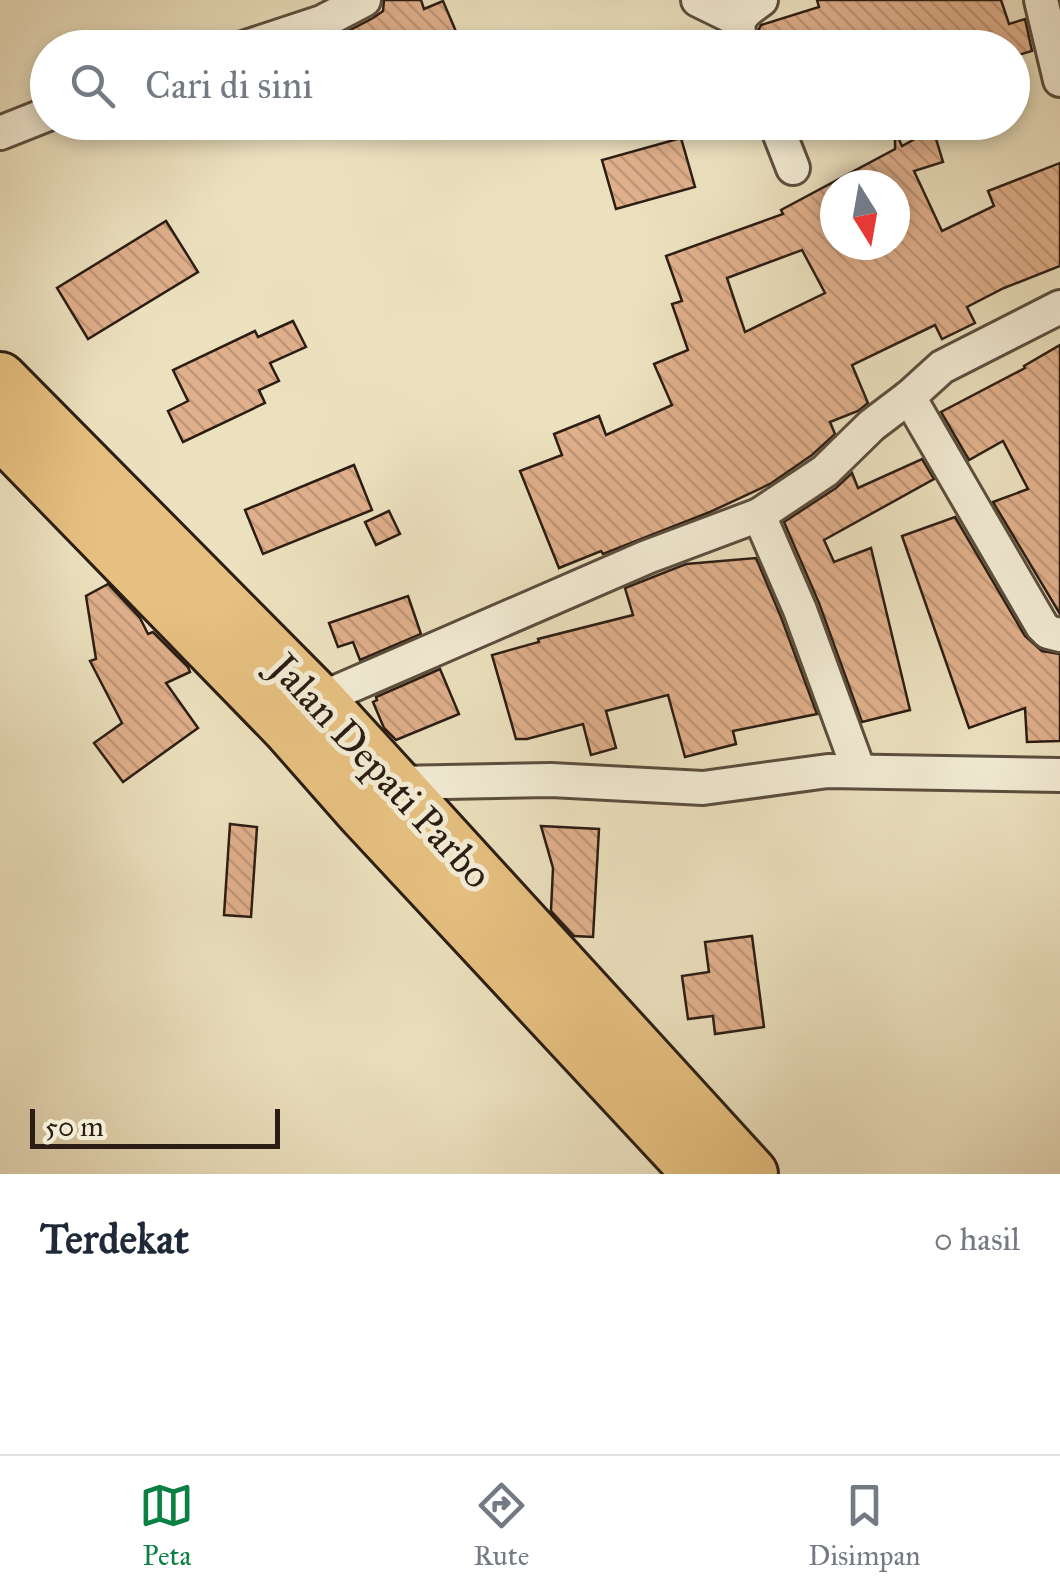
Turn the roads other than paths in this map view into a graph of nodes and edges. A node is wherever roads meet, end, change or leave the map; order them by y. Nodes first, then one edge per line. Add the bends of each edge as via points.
1 (364, 0) edge
2 (698, 0) edge
3 (1041, 0) edge
4 (748, 22) edge
5 (298, 30) edge
6 (1060, 80) edge
7 (30, 121) edge
8 (0, 133) edge
9 (781, 140) edge
10 (793, 168) dead end
11 (1060, 307) edge
12 (0, 379) edge
13 (909, 397) junction
14 (0, 432) edge
15 (759, 515) junction
16 (1060, 635) edge
17 (303, 714) junction
18 (859, 771) junction
19 (1060, 774) edge
20 (394, 783) junction
21 (700, 1174) edge
22 (751, 1174) edge

1 - 5 street
2 - 4 street
3 - 6 street
7 - 8 street
9 - 10 street
11 - 13 street via 942,367
12 - 17 main road, Jalan Depati Parbo
13 - 15 street via 825,471
13 - 16 street via 1042,626
14 - 17 main road, Jalan Depati Parbo
15 - 17 street via 647,557
15 - 18 street
17 - 20 main road, Jalan Depati Parbo
17 - 21 main road, Jalan Depati Parbo via 363,812
18 - 19 street
18 - 20 street via 703,788 551,780
20 - 22 main road, Jalan Depati Parbo

